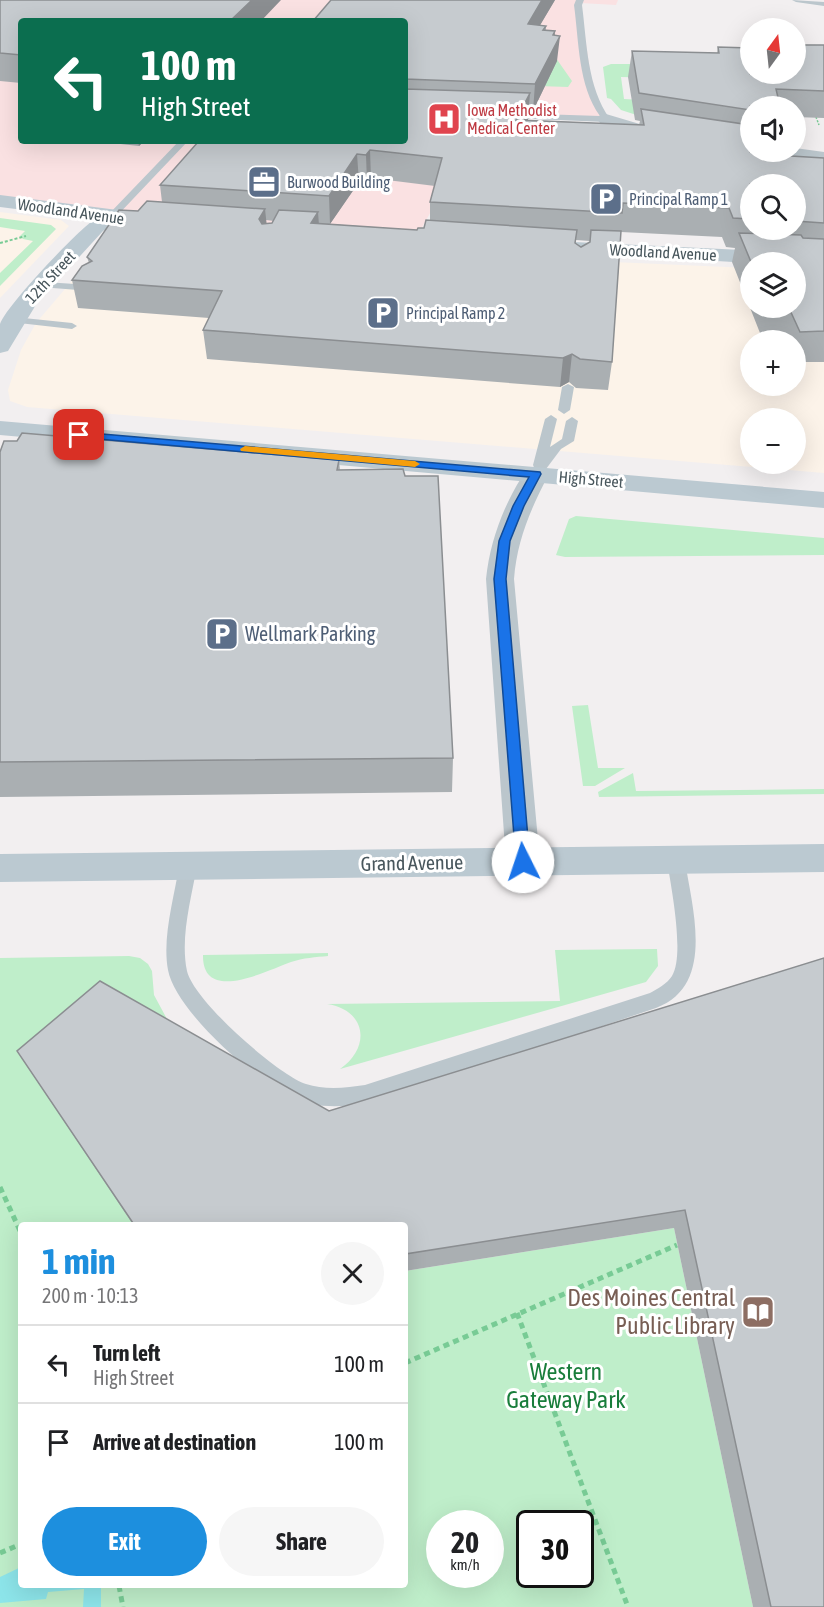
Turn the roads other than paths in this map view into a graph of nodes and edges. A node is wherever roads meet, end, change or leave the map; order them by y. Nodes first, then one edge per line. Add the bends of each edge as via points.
1 (580, 0) edge
2 (796, 0) edge
3 (824, 4) edge
4 (496, 115) edge
5 (606, 119) junction
6 (181, 144) edge
7 (740, 145) edge
8 (806, 155) edge
9 (824, 157) edge
10 (0, 201) edge
11 (111, 216) junction
12 (172, 222) edge
13 (558, 247) edge
14 (824, 260) edge
15 (44, 285) junction
16 (91, 288) edge
17 (69, 331) dead end
18 (7, 332) edge
19 (567, 387) edge
20 (564, 410) dead end
21 (551, 419) dead end
22 (572, 421) dead end
23 (0, 428) edge
24 (536, 474) junction
25 (824, 500) edge
26 (824, 858) edge
27 (676, 861) junction
28 (523, 862) junction
29 (188, 866) junction
30 (0, 868) edge

1 - 5 lane via 584,58 595,105
2 - 3 lane
4 - 5 lane
5 - 7 street via 640,130
6 - 11 lane
8 - 9 street
10 - 11 main road, Woodland Avenue
11 - 12 main road, Woodland Avenue
11 - 15 main road, 12th Street via 96,227
13 - 14 main road, Woodland Avenue via 580,256
15 - 16 lane
15 - 18 main road, 12th Street
17 - 18 lane
19 - 20 lane
21 - 24 lane
22 - 24 lane via 567,441 557,446
23 - 24 main road, High Street
24 - 25 main road, High Street
24 - 28 street via 505,541 500,579
26 - 27 main road, Grand Avenue
27 - 28 main road, Grand Avenue
27 - 29 lane via 685,962 681,979 656,1000 400,1085 368,1094 330,1098 301,1092 272,1075 208,1018 180,978 177,948
28 - 29 main road, Grand Avenue
29 - 30 main road, Grand Avenue

